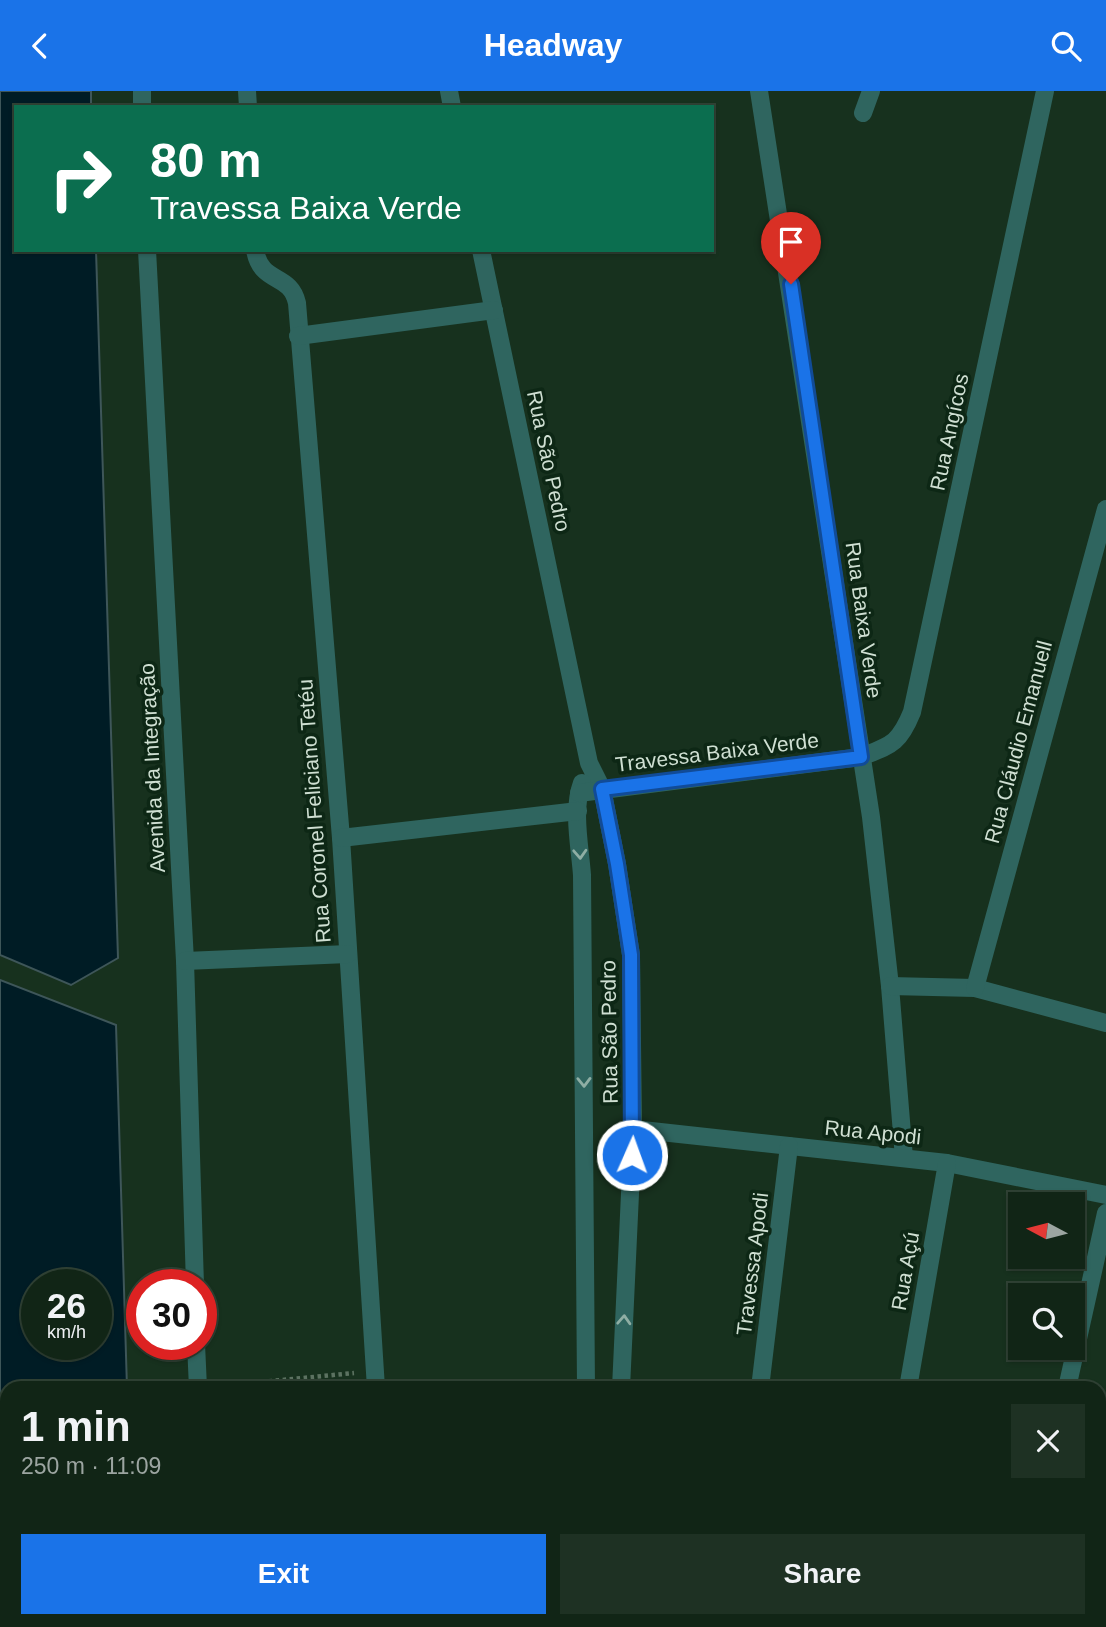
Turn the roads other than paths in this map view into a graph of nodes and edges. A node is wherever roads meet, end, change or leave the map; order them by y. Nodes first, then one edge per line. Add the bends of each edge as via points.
1 (759, 91) edge
2 (871, 91) edge
3 (1045, 91) edge
4 (863, 113) dead end
5 (147, 252) edge
6 (256, 252) edge
7 (481, 252) edge
8 (494, 310) junction
9 (298, 337) junction
10 (1106, 509) edge
11 (861, 757) junction
12 (589, 763) junction
13 (602, 789) junction
14 (578, 802) junction
15 (341, 838) junction
16 (348, 954) junction
17 (185, 961) junction
18 (890, 986) junction
19 (975, 988) junction
20 (1106, 1023) edge
21 (634, 1129) junction
22 (789, 1146) junction
23 (904, 1158) junction
24 (947, 1163) junction
25 (1106, 1195) edge
26 (1106, 1213) edge
27 (195, 1269) edge
28 (200, 1360) edge
29 (375, 1379) edge
30 (205, 1381) edge
31 (586, 1381) edge
32 (621, 1381) edge
33 (761, 1381) edge
34 (909, 1381) edge
35 (1069, 1381) edge

1 - 11 street, Rua Baixa Verde
2 - 4 street
3 - 11 street, Rua Angícos via 912,712 902,735
5 - 17 street, Avenida da Integração
6 - 9 street, Rua Coronel Feliciano Tetéu via 265,272 294,293
7 - 8 street, Rua São Pedro
8 - 9 street
8 - 12 street, Rua São Pedro
9 - 15 street, Rua Coronel Feliciano Tetéu
10 - 19 street, Rua Cláudio Emanuell
11 - 13 street, Travessa Baixa Verde
11 - 18 street, Rua Baixa Verde
12 - 13 street, Rua São Pedro
12 - 14 street, Rua São Pedro
13 - 14 street, Travessa Baixa Verde
13 - 21 street, Rua São Pedro via 631,955
14 - 15 street, Travessa Baixa Verde
14 -> 31 street, Rua São Pedro
15 - 16 street, Rua Coronel Feliciano Tetéu
16 - 17 street
16 - 29 street, Rua Coronel Feliciano Tetéu
17 - 27 street, Avenida da Integração
18 - 19 street
18 - 23 street, Rua Baixa Verde
19 - 20 street
21 - 22 street, Rua Apodi
32 -> 21 street, Rua São Pedro
22 - 23 street, Rua Apodi
22 - 33 street, Travessa Apodi
23 - 24 street, Rua Apodi
24 - 25 street, Rua Apodi
24 - 34 street, Rua Açú
26 - 35 street
28 - 30 street

